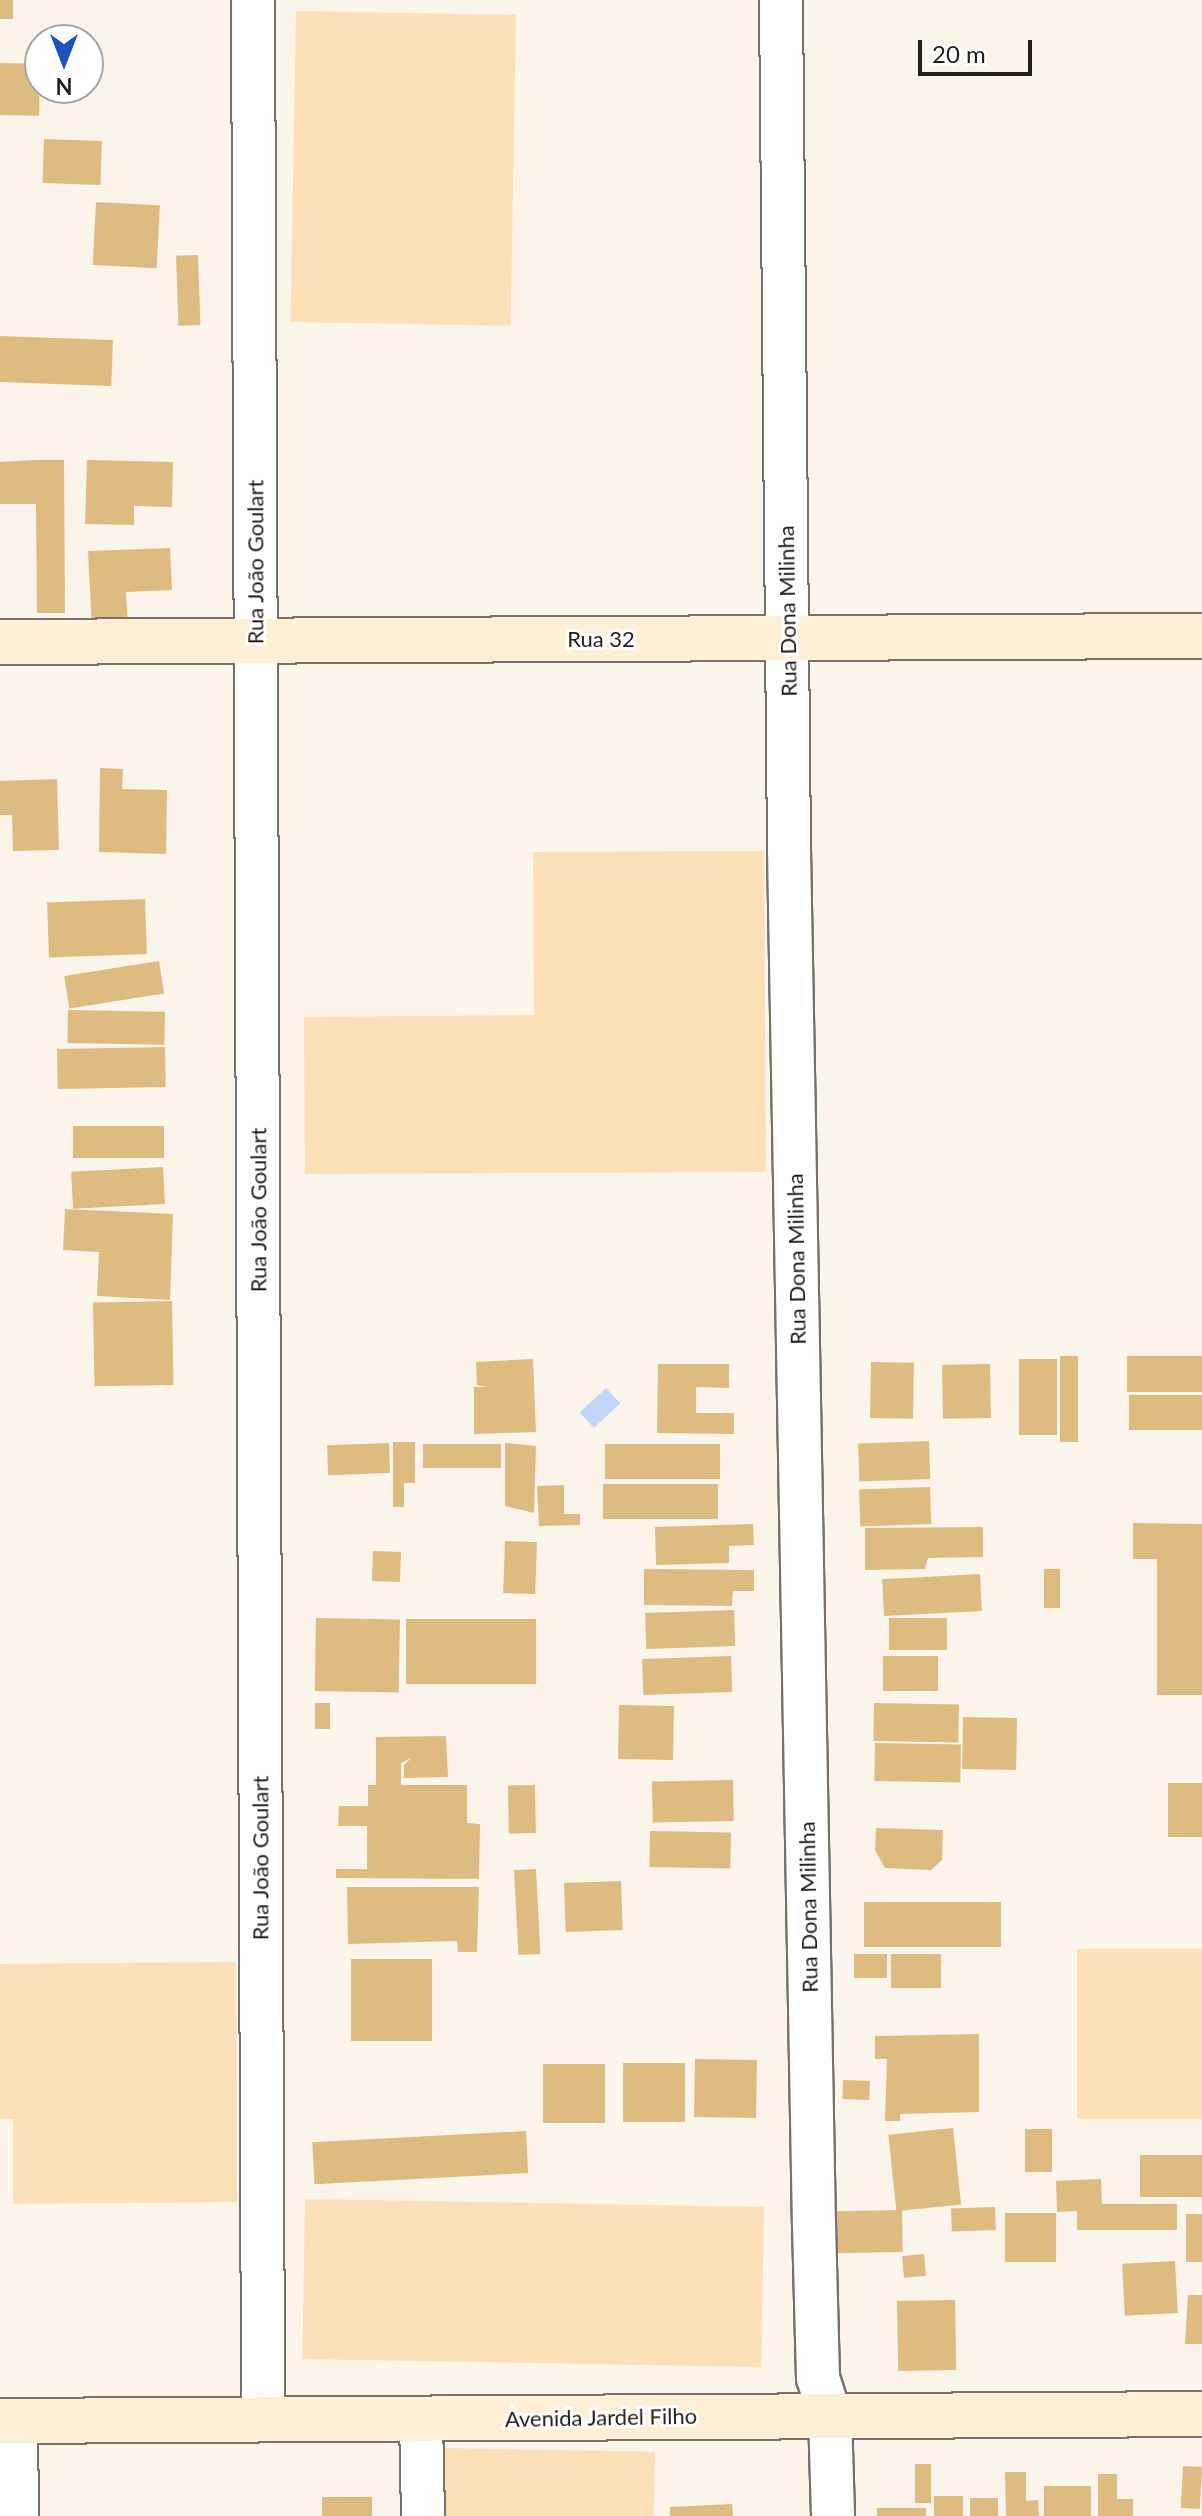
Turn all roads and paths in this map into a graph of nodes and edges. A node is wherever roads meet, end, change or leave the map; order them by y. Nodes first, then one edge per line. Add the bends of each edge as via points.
1 (253, 0) edge
2 (781, 0) edge
3 (1202, 636) edge
4 (788, 638) junction
5 (256, 639) junction
6 (0, 642) edge
7 (830, 2414) junction
8 (1202, 2414) edge
9 (263, 2420) junction
10 (421, 2420) junction
11 (8, 2421) edge
12 (17, 2516) edge
13 (423, 2516) edge
14 (833, 2516) edge

1 - 5 street, Rua João Goulart
2 - 4 street, Rua Dona Milinha
3 - 4 main road, Rua 32
4 - 5 main road, Rua 32
4 - 7 street, Rua Dona Milinha via 817,2364
5 - 6 main road, Rua 32
5 - 9 street, Rua João Goulart
7 - 8 main road, Avenida Jardel Filho
7 - 10 main road, Avenida Jardel Filho
7 - 14 street, Rua Dona Milinha
9 - 10 main road, Avenida Jardel Filho
9 - 11 main road, Avenida Jardel Filho
10 - 13 street
11 - 12 street

